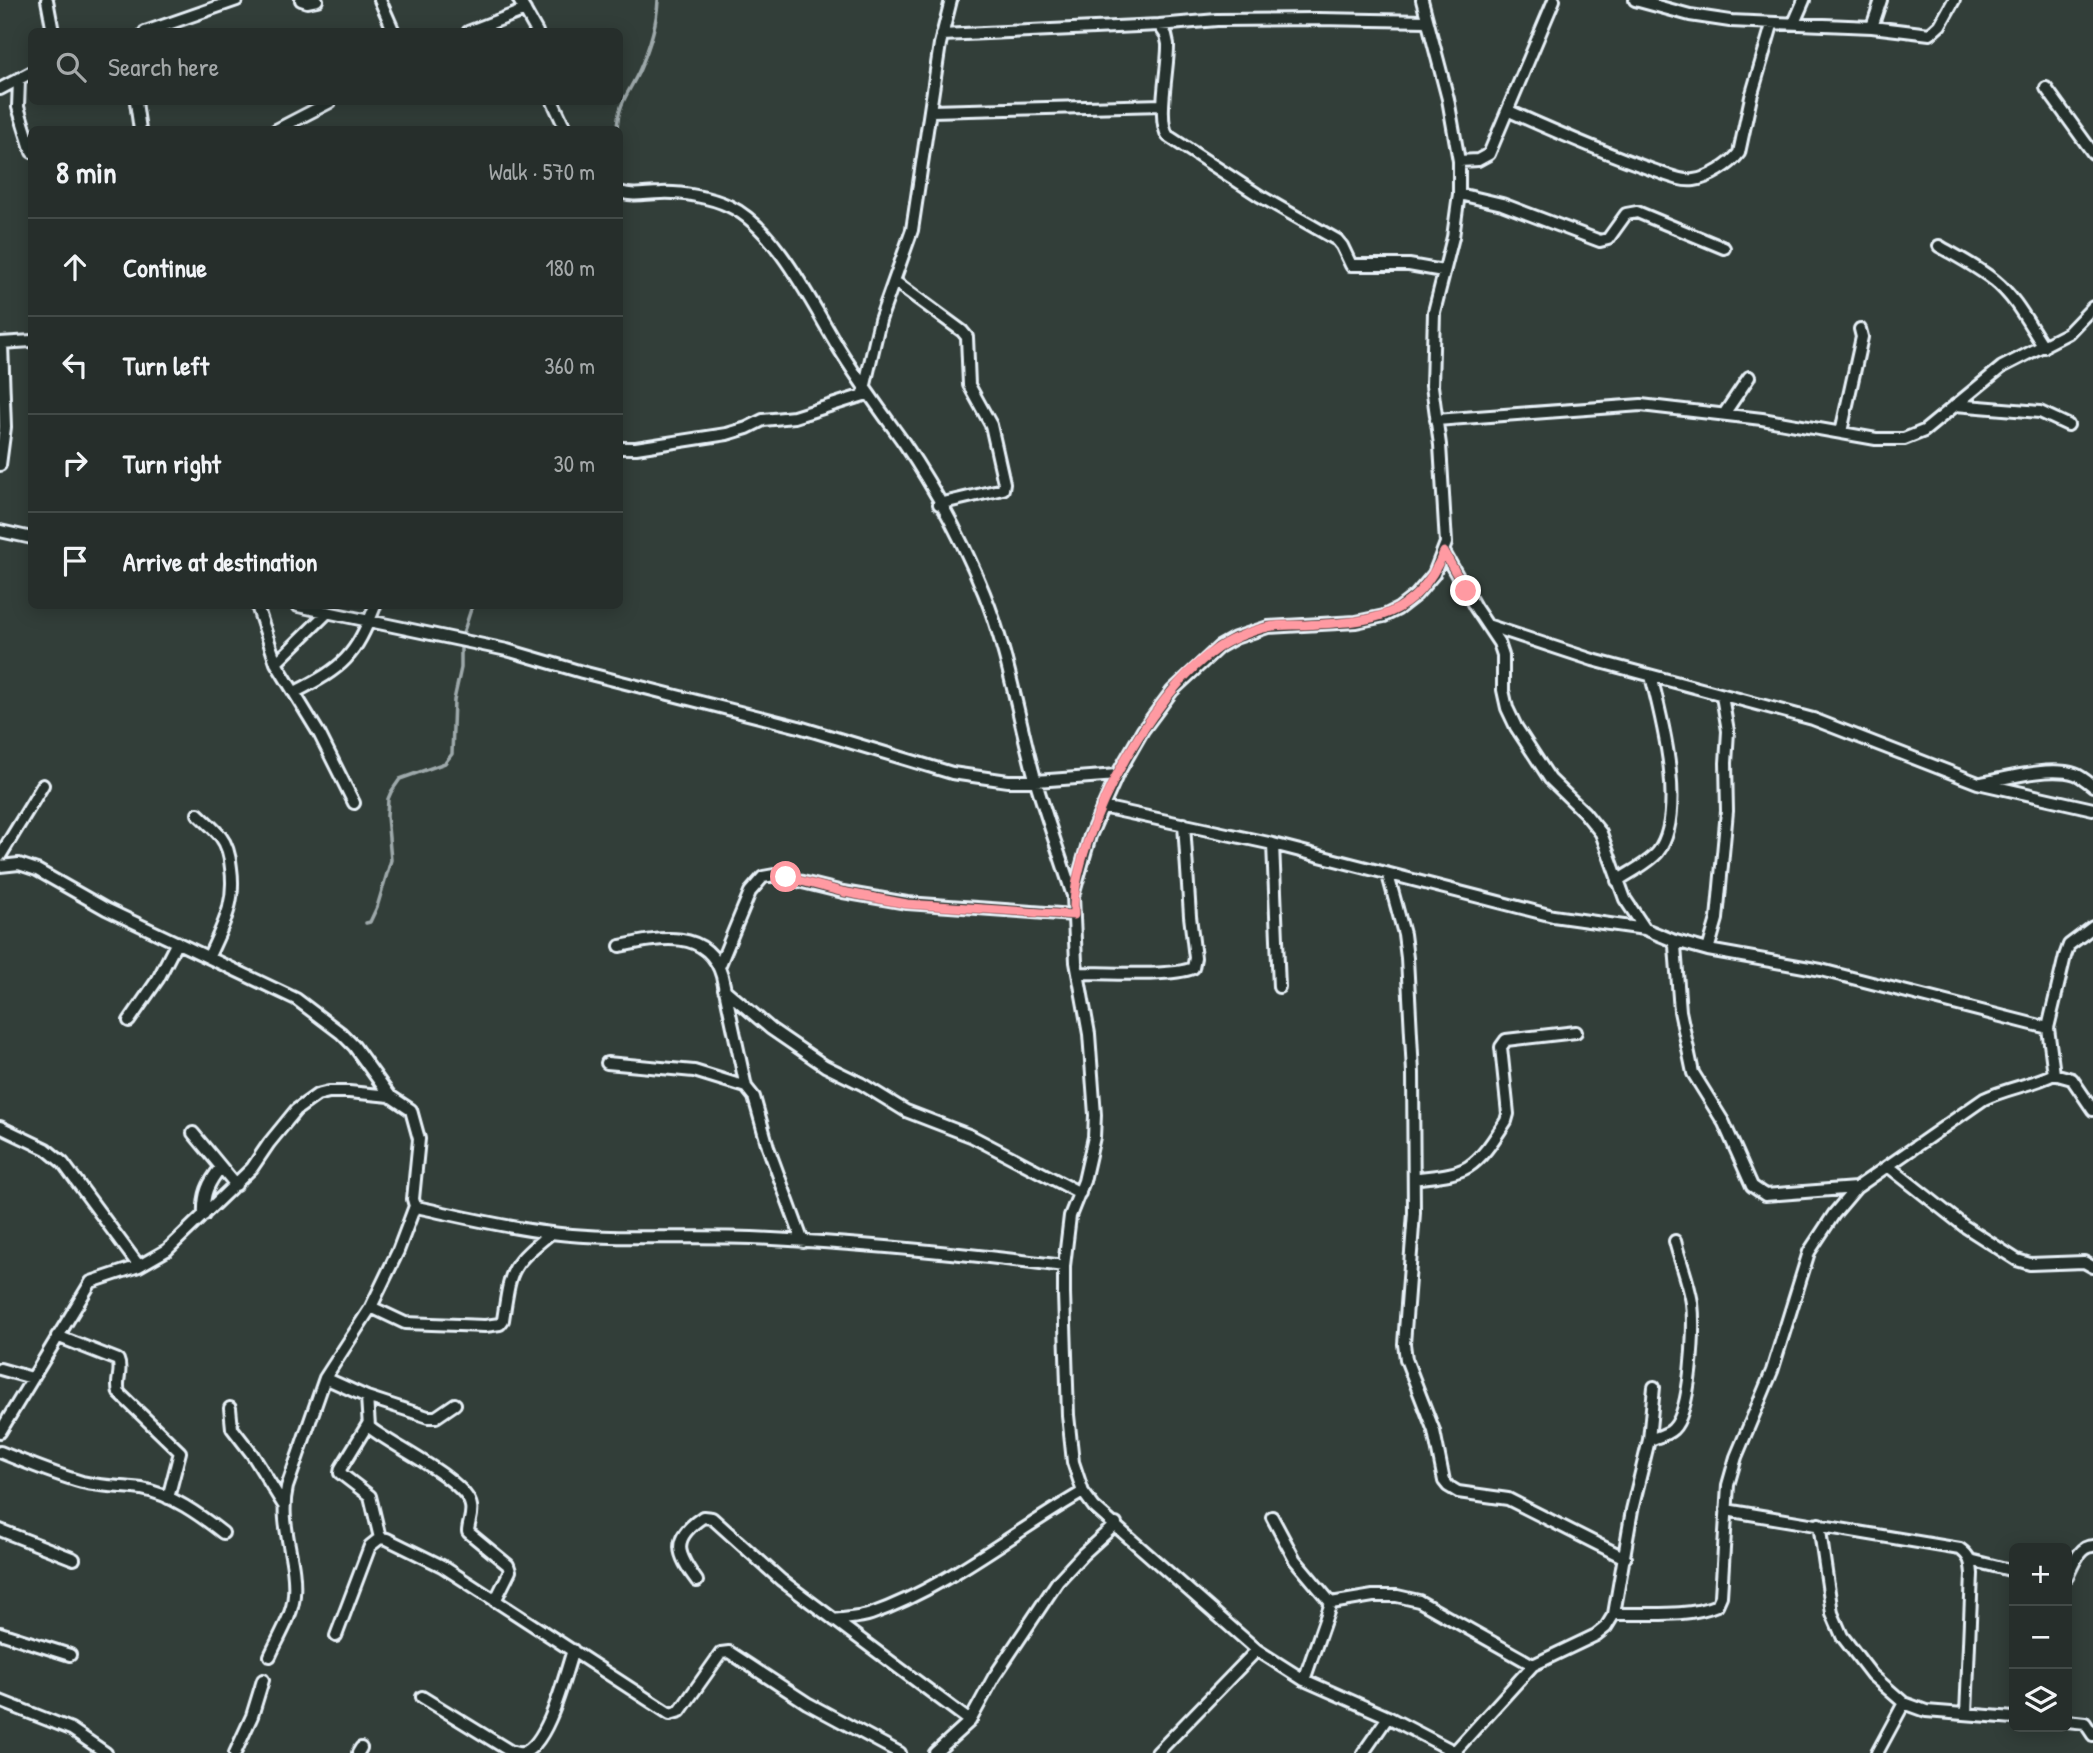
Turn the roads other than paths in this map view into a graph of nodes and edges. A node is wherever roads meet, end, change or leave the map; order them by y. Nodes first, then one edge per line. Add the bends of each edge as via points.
1 (47, 0) edge
2 (237, 0) edge
3 (301, 0) edge
4 (317, 0) edge
5 (380, 0) edge
6 (951, 0) edge
7 (1422, 0) edge
8 (1554, 0) edge
9 (1635, 0) edge
10 (1804, 0) edge
11 (1881, 0) edge
12 (1954, 0) edge
13 (522, 5) edge
14 (1427, 21) junction
15 (1794, 23) junction
16 (1159, 25) junction
17 (1772, 25) junction
18 (1872, 27) junction
19 (52, 28) edge
20 (156, 28) edge
21 (392, 28) edge
22 (476, 28) edge
23 (535, 28) edge
24 (942, 35) junction
25 (28, 75) edge
26 (19, 81) junction
27 (2046, 88) dead end
28 (0, 89) edge
29 (136, 105) edge
30 (324, 105) edge
31 (554, 105) edge
32 (1163, 105) junction
33 (931, 111) junction
34 (1509, 111) junction
35 (139, 126) edge
36 (284, 126) edge
37 (564, 126) edge
38 (28, 139) edge
39 (2093, 153) edge
40 (1459, 162) junction
41 (623, 193) edge
42 (1459, 194) junction
43 (1939, 246) dead end
44 (1724, 248) dead end
45 (1443, 271) junction
46 (894, 281) junction
47 (2093, 306) edge
48 (1860, 329) dead end
49 (28, 341) edge
50 (1, 344) edge
51 (2044, 347) junction
52 (1749, 377) dead end
53 (865, 391) junction
54 (1955, 405) junction
55 (1724, 414) junction
56 (1436, 420) junction
57 (2068, 425) dead end
58 (1841, 432) junction
59 (623, 447) edge
60 (0, 465) edge
61 (939, 503) junction
62 (0, 531) edge
63 (28, 537) edge
64 (1444, 552) junction
65 (258, 609) edge
66 (310, 609) edge
67 (374, 609) edge
68 (327, 613) junction
69 (370, 620) junction
70 (1487, 625) junction
71 (276, 663) junction
72 (1651, 676) junction
73 (295, 692) junction
74 (1722, 696) junction
75 (1117, 775) junction
76 (1036, 781) junction
77 (1978, 783) junction
78 (43, 785) dead end
79 (2093, 786) edge
80 (354, 803) dead end
81 (1102, 807) junction
82 (2093, 810) edge
83 (198, 814) dead end
84 (1184, 824) junction
85 (1273, 844) junction
86 (0, 856) edge
87 (0, 866) edge
88 (1388, 875) junction
89 (1617, 881) junction
90 (1073, 896) junction
91 (1074, 915) junction
92 (2093, 927) edge
93 (1645, 929) junction
94 (1672, 940) junction
95 (177, 942) junction
96 (620, 946) dead end
97 (1709, 950) junction
98 (208, 956) junction
99 (719, 967) junction
100 (1078, 973) junction
101 (1279, 987) dead end
102 (724, 989) junction
103 (129, 1021) dead end
104 (2048, 1028) junction
105 (1576, 1032) dead end
106 (607, 1063) dead end
107 (2054, 1074) junction
108 (746, 1087) junction
109 (390, 1096) junction
110 (2093, 1110) edge
111 (0, 1127) edge
112 (193, 1133) dead end
113 (1888, 1166) junction
114 (221, 1167) junction
115 (1414, 1179) junction
116 (236, 1185) junction
117 (1856, 1188) junction
118 (1080, 1193) junction
119 (415, 1206) junction
120 (204, 1215) junction
121 (551, 1233) junction
122 (1675, 1241) dead end
123 (803, 1242) junction
124 (139, 1266) junction
125 (1064, 1266) junction
126 (2093, 1267) edge
127 (371, 1307) junction
128 (57, 1336) junction
129 (0, 1369) edge
130 (32, 1378) junction
131 (325, 1378) junction
132 (1654, 1387) dead end
133 (367, 1397) junction
134 (456, 1404) dead end
135 (230, 1408) dead end
136 (368, 1424) junction
137 (0, 1432) edge
138 (1648, 1440) junction
139 (0, 1452) edge
140 (1083, 1492) junction
141 (167, 1498) junction
142 (283, 1504) junction
143 (1726, 1510) junction
144 (1272, 1517) dead end
145 (1116, 1524) junction
146 (1819, 1524) junction
147 (0, 1530) edge
148 (223, 1533) dead end
149 (380, 1538) junction
150 (2093, 1546) edge
151 (1625, 1558) junction
152 (74, 1559) dead end
153 (1970, 1560) junction
154 (2072, 1568) edge
155 (2009, 1570) edge
156 (697, 1581) dead end
157 (495, 1601) junction
158 (1331, 1603) junction
159 (1614, 1614) junction
160 (834, 1620) junction
161 (0, 1633) edge
162 (337, 1636) dead end
163 (573, 1650) junction
164 (1257, 1650) junction
165 (70, 1655) dead end
166 (270, 1656) dead end
167 (1533, 1665) junction
168 (263, 1680) dead end
169 (1304, 1680) junction
170 (422, 1697) dead end
171 (0, 1701) edge
172 (1904, 1703) junction
173 (1966, 1714) junction
174 (1388, 1717) junction
175 (2009, 1718) edge
176 (970, 1721) junction
177 (2072, 1722) edge
178 (2093, 1735) edge
179 (1456, 1752) edge
180 (106, 1753) edge
181 (235, 1753) edge
182 (520, 1753) edge
183 (900, 1753) edge
184 (935, 1753) edge
185 (1157, 1753) edge
186 (1363, 1753) edge
187 (1877, 1753) edge

1 - 19 street
2 - 20 street
3 - 4 street
5 - 21 street
6 - 24 street
7 - 14 street
8 - 34 street
9 - 17 street via 1690,15
10 - 15 street
11 - 18 street
12 - 18 street via 1930,34
13 - 22 street
13 - 23 street
14 - 16 street via 1217,20
14 - 40 street
15 - 17 street
15 - 18 street
16 - 24 street
16 - 32 street via 1168,44
17 - 34 street via 1739,153 1707,176 1680,179
24 - 33 street
25 - 26 street
26 - 28 street
26 - 38 street via 18,107
27 - 39 street
29 - 35 street
30 - 36 street
31 - 37 street
32 - 33 street
32 - 45 street via 1168,136 1337,240 1351,265 1409,265
33 - 46 street via 912,230
34 - 40 street via 1489,154
40 - 42 street
41 - 53 street via 705,198 745,216 771,240
42 - 44 street via 1502,204 1600,241 1608,239 1626,214 1637,212
42 - 45 street
43 - 51 street via 1997,282
45 - 56 street via 1434,312
46 - 53 street via 880,320
46 - 61 street via 967,337 969,385 991,425 998,449 1003,489
47 - 51 street via 2068,333
48 - 58 street
49 - 50 street
50 - 60 street via 5,427
51 - 54 street via 2002,367
52 - 55 street
53 - 59 street via 727,434
53 - 61 street
54 - 57 street via 2040,412
54 - 58 street via 1924,431 1904,439
55 - 56 street via 1641,405
55 - 58 street
56 - 64 street
61 - 76 street via 968,556 1000,636
62 - 63 street
64 - 70 street
64 - 75 street via 1434,574 1416,594 1384,616 1268,627 1219,647 1172,691
65 - 71 street
66 - 68 street
67 - 69 street
68 - 69 street
68 - 71 street
69 - 73 street via 344,663
69 - 76 street via 508,650 952,773
70 - 72 street
70 - 89 street via 1503,655 1503,690 1516,727 1550,779 1601,833
71 - 73 street
72 - 74 street
72 - 89 street via 1667,748 1671,803 1665,838 1657,853
73 - 80 street
74 - 77 street via 1813,719
74 - 97 street via 1728,731 1727,811 1717,919
75 - 76 street
75 - 81 street
76 - 90 street
77 - 79 street via 2057,772 2076,774
77 - 82 street
78 - 86 street
81 - 84 street
81 - 90 street
83 - 98 street via 222,838 232,875 228,914
84 - 85 street
84 - 100 street via 1193,968 1185,972
85 - 88 street
85 - 101 street
87 - 95 street via 19,864 37,870
88 - 93 street via 1553,916
88 - 115 street via 1407,958
89 - 93 street
90 - 91 street
91 - 99 street via 907,904 774,875 763,877 750,892
91 - 100 street
92 - 104 street via 2069,945
93 - 94 street
94 - 97 street
94 - 117 street via 1693,1073 1724,1123 1752,1186 1765,1195
95 - 98 street
95 - 103 street
96 - 99 street via 682,939 710,953
97 - 104 street via 1821,970
98 - 109 street via 322,1016 354,1046
99 - 102 street
100 - 118 street via 1089,1034 1095,1115
102 - 108 street
102 - 118 street via 825,1066 906,1111 971,1136
104 - 107 street
105 - 115 street via 1506,1040 1501,1048 1506,1121 1467,1168
106 - 108 street via 694,1072
107 - 110 street via 2072,1079
107 - 113 street via 1984,1098
108 - 123 street via 754,1097
109 - 116 street via 329,1092 309,1100 285,1122
109 - 119 street via 411,1110 415,1120 419,1139
111 - 124 street via 46,1149 63,1163
112 - 114 street
113 - 117 street
113 - 126 street via 1964,1226 2017,1260 2030,1264 2084,1262
114 - 116 street
114 - 120 street via 207,1186
115 - 151 street via 1404,1344 1434,1431 1444,1481 1458,1492 1508,1499
116 - 120 street
117 - 143 street via 1809,1252 1772,1371 1736,1457
118 - 125 street via 1070,1216
119 - 121 street
119 - 127 street
120 - 124 street via 167,1250
121 - 123 street
121 - 127 street via 512,1270 500,1324 405,1323
122 - 138 street via 1692,1303 1686,1405 1672,1430
123 - 125 street
124 - 128 street via 91,1282
125 - 140 street via 1068,1415 1073,1462
127 - 131 street
128 - 130 street
128 - 141 street via 118,1360 118,1393 180,1452
129 - 130 street
130 - 137 street
131 - 133 street
131 - 142 street
132 - 138 street
133 - 134 street via 428,1417
133 - 136 street
135 - 142 street via 232,1428
136 - 149 street via 340,1473 370,1496
136 - 157 street via 445,1476 469,1500 468,1532 510,1571
138 - 151 street
139 - 141 street via 84,1483 141,1489
140 - 145 street
140 - 160 street via 908,1599 869,1615
141 - 148 street
142 - 166 street via 294,1597
143 - 146 street
143 - 159 street via 1717,1605 1680,1612
144 - 158 street via 1295,1560
145 - 164 street
145 - 176 street via 1058,1581
146 - 153 street via 1960,1549
146 - 172 street via 1832,1613 1842,1636 1872,1675
147 - 152 street
149 - 157 street via 442,1566
149 - 162 street via 370,1546
150 - 154 street via 2082,1549
151 - 159 street
153 - 155 street
153 - 173 street
156 - 160 street via 683,1559 680,1542 693,1523 712,1518
157 - 163 street
158 - 167 street via 1373,1596 1419,1601
158 - 169 street
159 - 167 street via 1596,1635
160 - 176 street
161 - 165 street
163 - 182 street via 547,1723 534,1747
163 - 183 street via 670,1714 680,1711 721,1653 729,1652 807,1703
164 - 169 street
164 - 185 street
167 - 179 street
168 - 181 street
169 - 174 street
170 - 182 street
171 - 180 street via 71,1729
172 - 173 street via 1926,1711
172 - 187 street
173 - 175 street
174 - 179 street
174 - 186 street
176 - 184 street
177 - 178 street via 2085,1723

